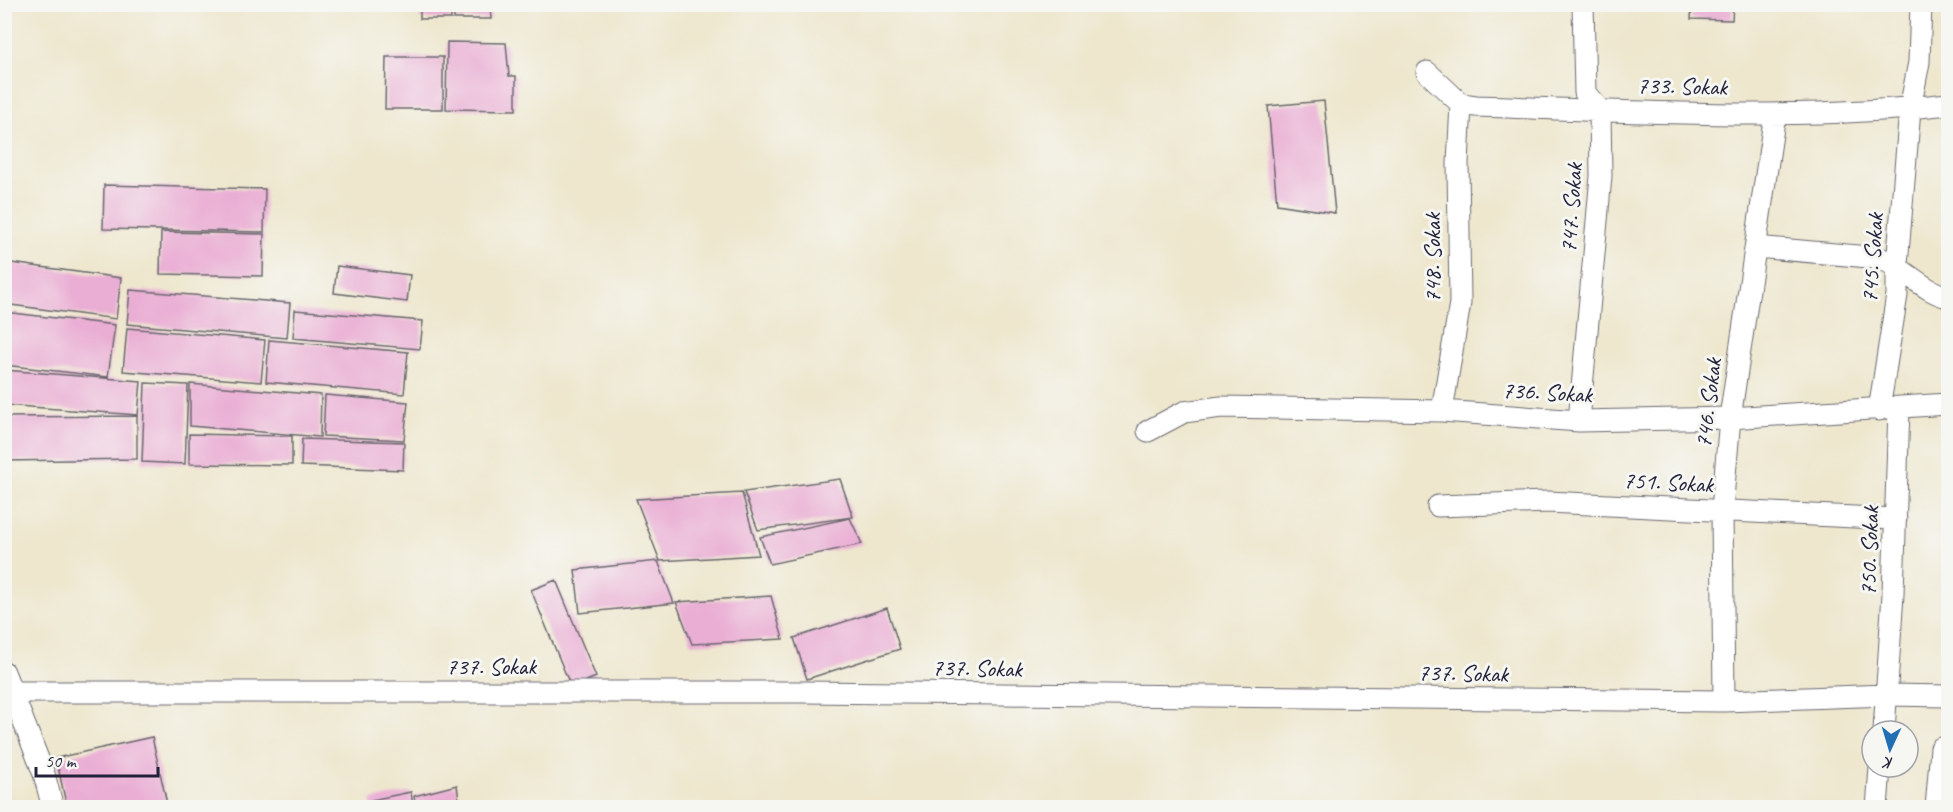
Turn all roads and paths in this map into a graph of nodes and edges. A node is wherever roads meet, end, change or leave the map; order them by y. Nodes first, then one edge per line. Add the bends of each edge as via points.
1 (1583, 4) edge
2 (1921, 4) edge
3 (1427, 72) dead end
4 (1461, 104) junction
5 (1948, 104) edge
6 (1910, 109) junction
7 (1600, 110) junction
8 (1775, 114) junction
9 (1756, 247) junction
10 (1897, 265) junction
11 (1948, 297) edge
12 (1948, 404) edge
13 (1889, 409) junction
14 (1442, 411) junction
15 (1730, 418) junction
16 (1579, 421) junction
17 (1149, 431) dead end
18 (1438, 506) dead end
19 (1722, 510) junction
20 (1896, 519) junction
21 (4, 672) edge
22 (8, 692) edge
23 (1887, 695) junction
24 (1948, 696) edge
25 (1724, 701) junction
26 (1885, 719) edge
27 (1941, 748) dead end
28 (1879, 779) edge
29 (53, 807) edge
30 (1877, 807) edge
31 (1936, 807) edge

1 - 7 street via 1585,93
2 - 6 street, 745. Sokak via 1919,62
3 - 4 street
4 - 7 street, 733. Sokak
4 - 14 street, 748. Sokak via 1460,303
5 - 6 street, 733. Sokak
6 - 8 street, 733. Sokak
6 - 10 street, 745. Sokak
7 - 8 street, 733. Sokak
7 - 16 street, 747. Sokak via 1601,176
8 - 9 street, 746. Sokak
9 - 10 street via 1880,258
9 - 15 street, 746. Sokak
10 - 11 street via 1936,294
10 - 13 street, 745. Sokak
12 - 13 street, 736. Sokak
13 - 15 street, 736. Sokak
13 - 20 street, 750. Sokak
14 - 16 street, 736. Sokak
14 - 17 street, 736. Sokak via 1221,407 1184,412
15 - 16 street, 736. Sokak
15 - 19 street, 746. Sokak
18 - 19 street, 751. Sokak via 1548,502
19 - 20 street, 751. Sokak
19 - 25 street, 746. Sokak
20 - 23 street, 750. Sokak
21 - 22 street
22 - 25 street, 737. Sokak via 803,692
22 - 29 street via 44,774
23 - 24 street, 737. Sokak
23 - 25 street, 737. Sokak
23 - 26 street, 750. Sokak
27 - 31 street
28 - 30 street

